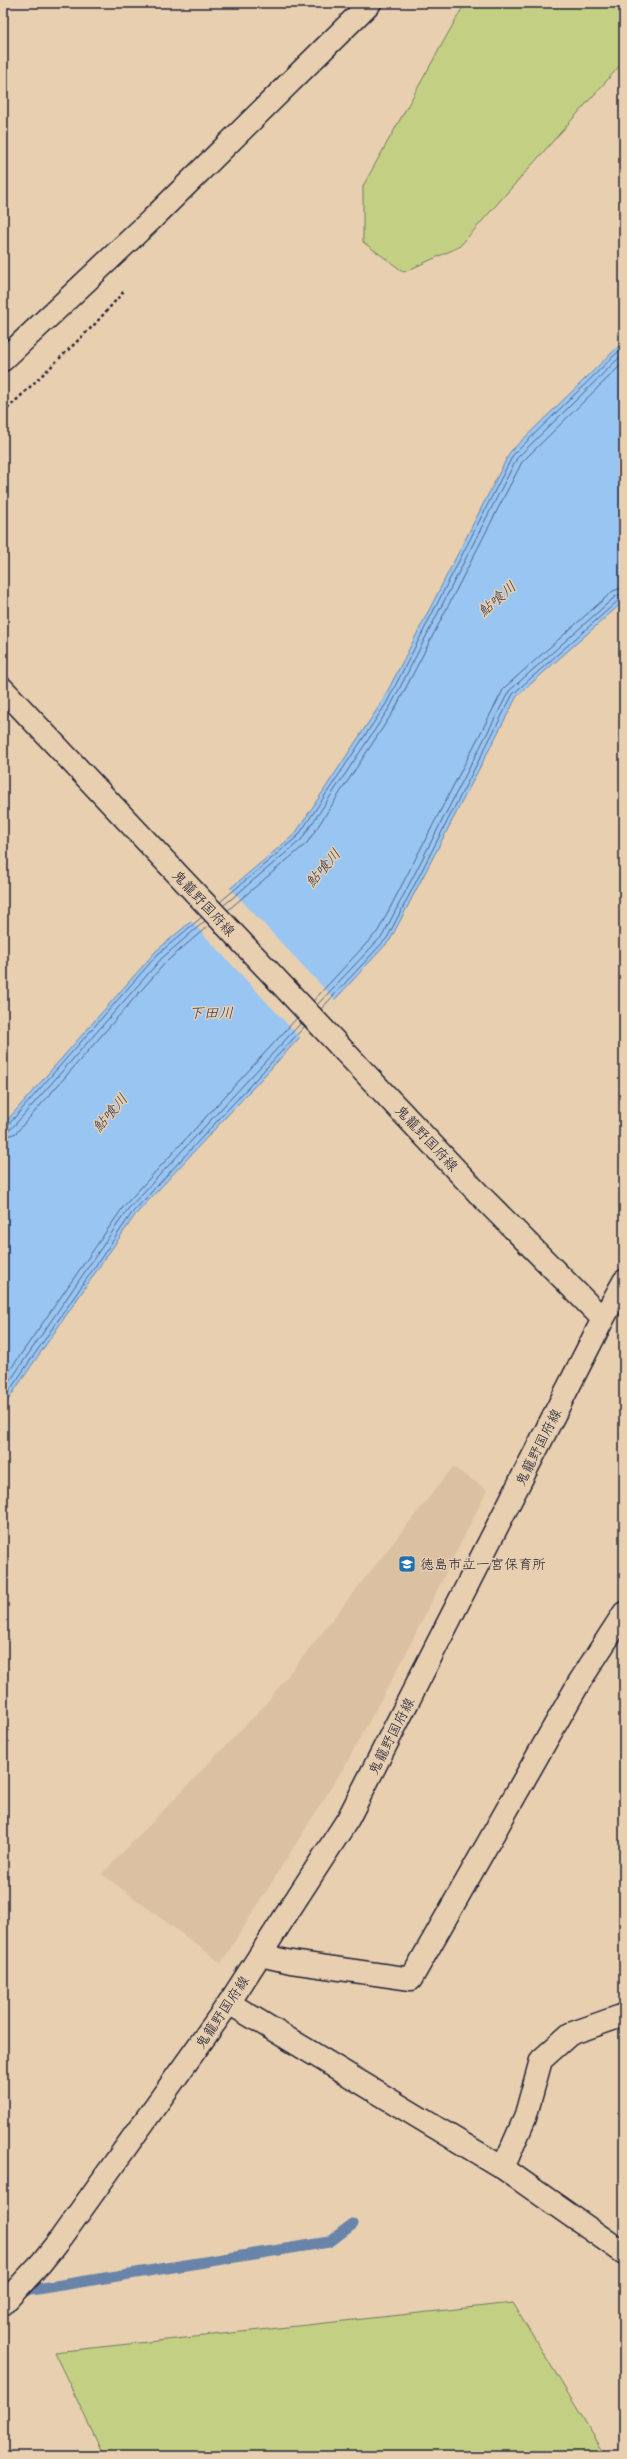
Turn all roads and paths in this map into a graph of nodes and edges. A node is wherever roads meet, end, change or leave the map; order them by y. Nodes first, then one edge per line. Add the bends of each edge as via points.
1 (370, 3) edge
2 (95, 324) dead end
3 (3, 360) edge
4 (3, 413) edge
5 (3, 689) edge
6 (624, 1281) edge
7 (603, 1319) junction
8 (624, 1613) edge
9 (260, 1955) junction
10 (229, 2003) junction
11 (624, 2015) edge
12 (503, 2168) junction
13 (624, 2253) edge
14 (3, 2304) edge

1 - 3 main road via 151,220
2 - 4 path
5 - 7 main road, 鬼籠野国府線 via 478,1193
6 - 7 main road
7 - 9 main road, 鬼籠野国府線 via 348,1819
8 - 9 main road via 580,1681 411,1978 291,1962
9 - 10 main road, 鬼籠野国府線
10 - 12 main road
10 - 14 main road, 鬼籠野国府線 via 37,2268
11 - 12 main road via 570,2034 541,2060 524,2118
12 - 13 main road

